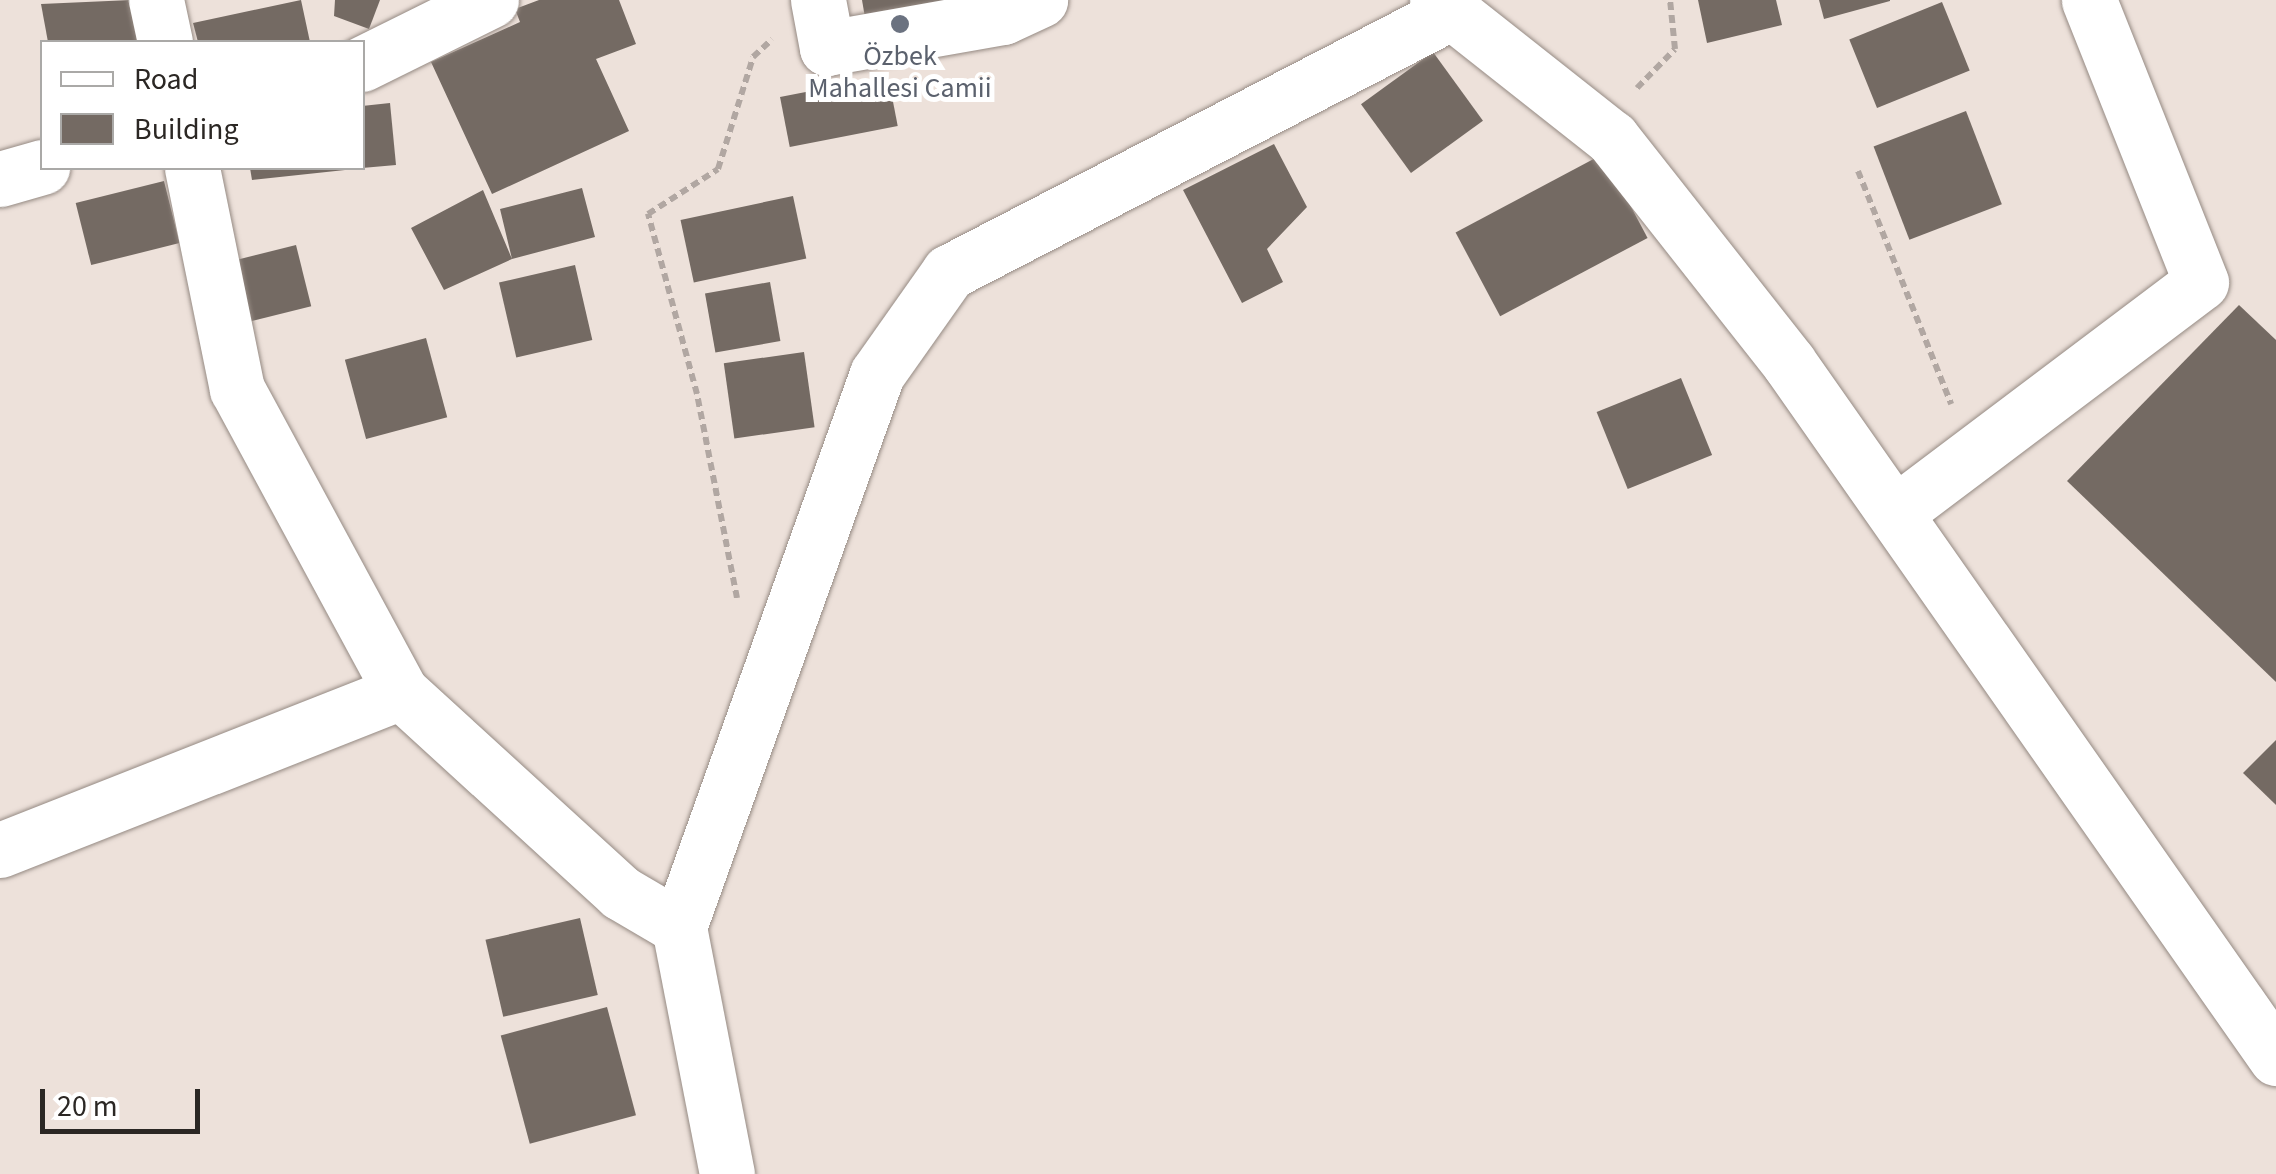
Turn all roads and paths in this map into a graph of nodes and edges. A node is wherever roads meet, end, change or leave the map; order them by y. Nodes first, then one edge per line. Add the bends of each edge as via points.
1 (156, 0) edge
2 (492, 0) edge
3 (1040, 0) edge
4 (1670, 0) edge
5 (2089, 0) edge
6 (1444, 6) edge
7 (798, 17) edge
8 (165, 40) edge
9 (365, 63) edge
10 (1594, 117) junction
11 (40, 168) edge
12 (192, 170) edge
13 (1858, 171) dead end
14 (0, 178) edge
15 (1972, 456) junction
16 (1895, 513) junction
17 (738, 604) dead end
18 (401, 692) junction
19 (0, 850) edge
20 (679, 927) junction
21 (2276, 1058) edge
22 (727, 1174) edge

1 - 8 street
2 - 9 street
3 - 7 street via 1002,17 827,48
4 - 10 path via 1675,49 1651,79
5 - 15 street via 2201,282
6 - 10 street
6 - 20 street via 949,272 877,374
7 - 17 path via 753,57 718,169 648,214 698,394
10 - 16 street
11 - 14 street
12 - 18 street via 238,388
13 - 15 path
15 - 16 street
16 - 21 street
18 - 19 street
18 - 20 street via 622,893
20 - 22 street

